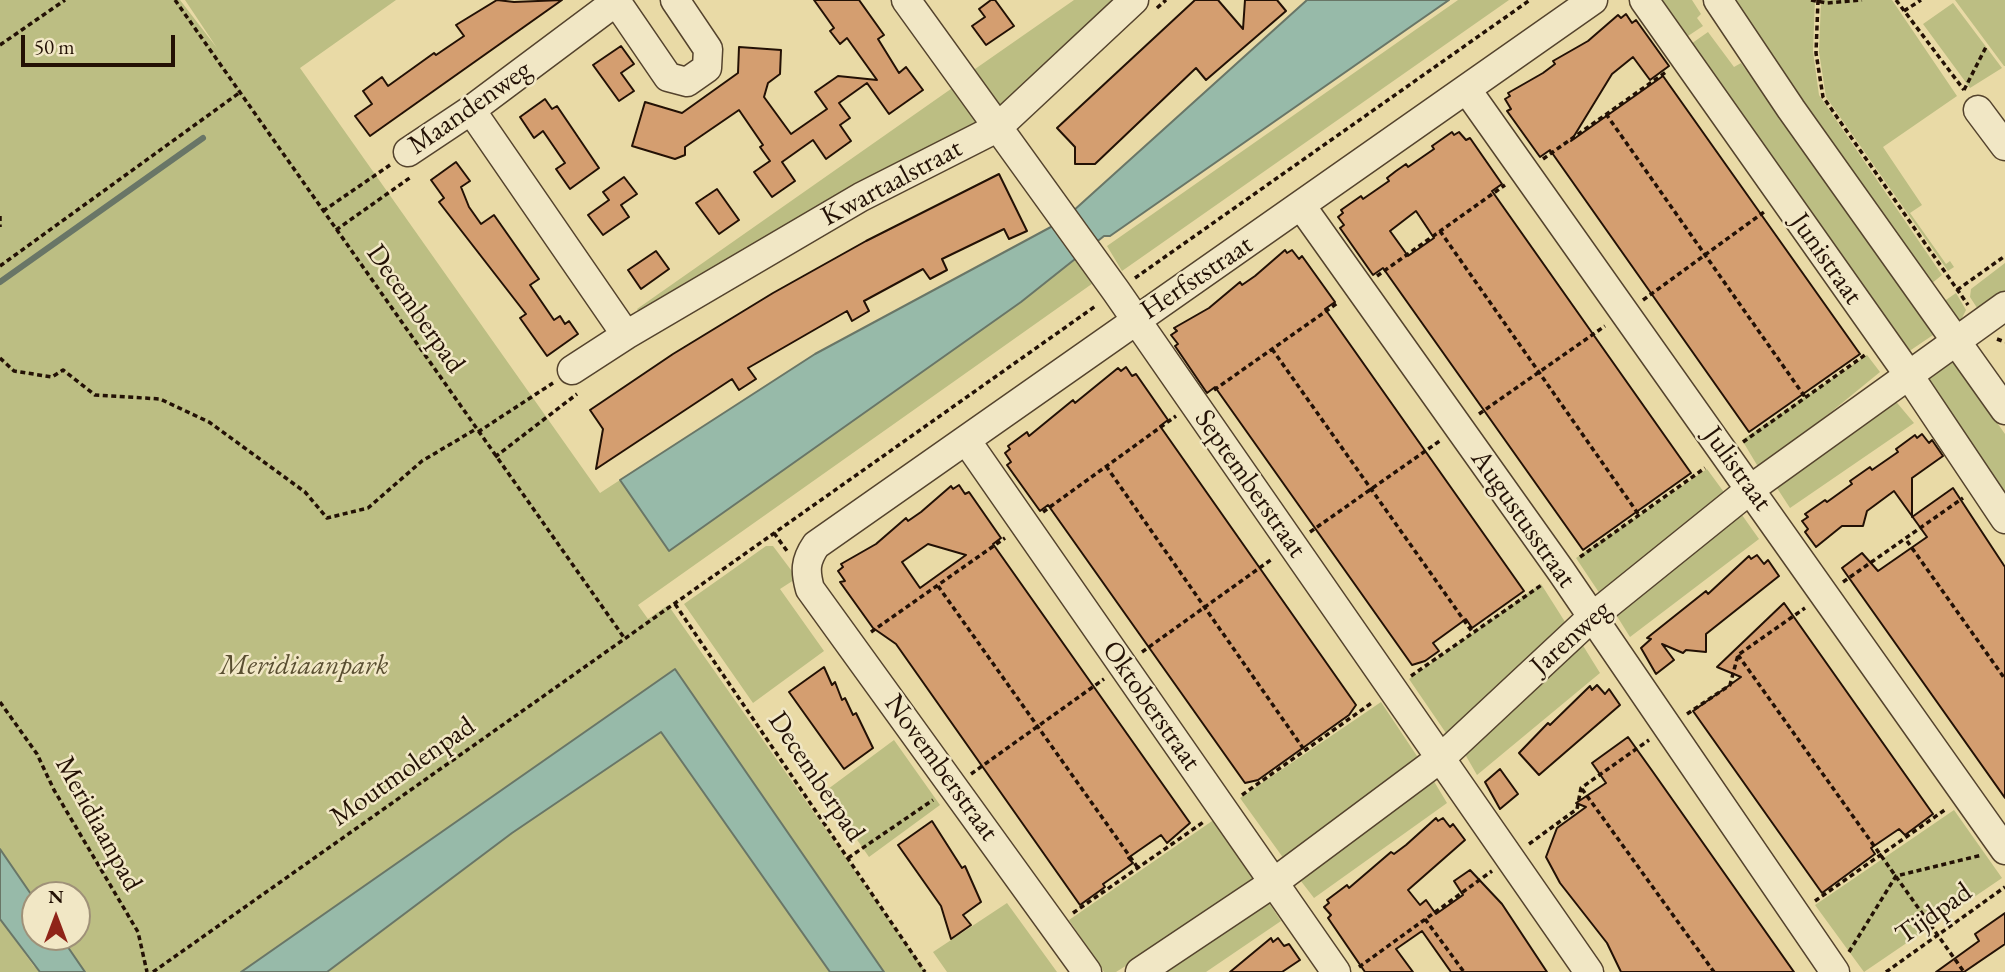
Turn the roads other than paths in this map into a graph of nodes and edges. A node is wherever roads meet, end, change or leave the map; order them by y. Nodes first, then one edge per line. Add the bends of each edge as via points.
1 (676, 0) edge
2 (905, 0) edge
3 (1134, 0) edge
4 (1593, 0) edge
5 (1644, 0) edge
6 (1718, 0) edge
7 (617, 1) edge
8 (1467, 90) junction
9 (1971, 100) road end
10 (471, 110) junction
11 (997, 128) junction
12 (2005, 146) edge
13 (408, 152) road end
14 (1302, 207) junction
15 (2005, 306) edge
16 (1135, 321) junction
17 (626, 335) junction
18 (1956, 340) junction
19 (572, 370) road end
20 (1908, 374) junction
21 (2005, 410) edge
22 (966, 440) junction
23 (1752, 488) junction
24 (2005, 519) edge
25 (807, 561) joint
26 (1592, 617) junction
27 (1442, 757) junction
28 (2005, 850) edge
29 (1273, 883) junction
30 (1839, 967) edge
31 (1087, 972) edge
32 (1139, 972) edge
33 (1336, 972) edge
34 (1589, 972) edge

1 - 7 street, Maandenweg via 708,49 707,68 687,82 668,78
2 - 11 street, Septemberstraat
3 - 11 street, Kwartaalstraat
4 - 8 street, Herfststraat
5 - 20 street, Junistraat
6 - 18 street
7 - 10 street, Maandenweg
8 - 14 street, Herfststraat
8 - 23 street, Julistraat
9 - 12 street
10 - 13 street, Maandenweg
10 - 17 street
11 - 16 street, Septemberstraat
11 - 17 street, Kwartaalstraat via 861,197
14 - 16 street, Herfststraat
14 - 26 street, Augustusstraat
15 - 18 street, Jarenweg
16 - 22 street, Herfststraat
16 - 27 street, Septemberstraat
17 - 19 street, Kwartaalstraat
18 - 20 street, Jarenweg
18 - 21 street
20 - 23 street, Jarenweg
20 - 24 street, Junistraat
22 - 25 street, Herfststraat via 816,545
22 - 29 street, Oktoberstraat
23 - 26 street, Jarenweg
23 - 28 street, Julistraat
25 - 31 street, Novemberstraat via 810,589
26 - 27 street, Jarenweg
26 - 30 street, Augustusstraat via 1796,915
27 - 29 street, Jarenweg
27 - 34 street, Septemberstraat
29 - 32 street, Jarenweg
29 - 33 street, Oktoberstraat

